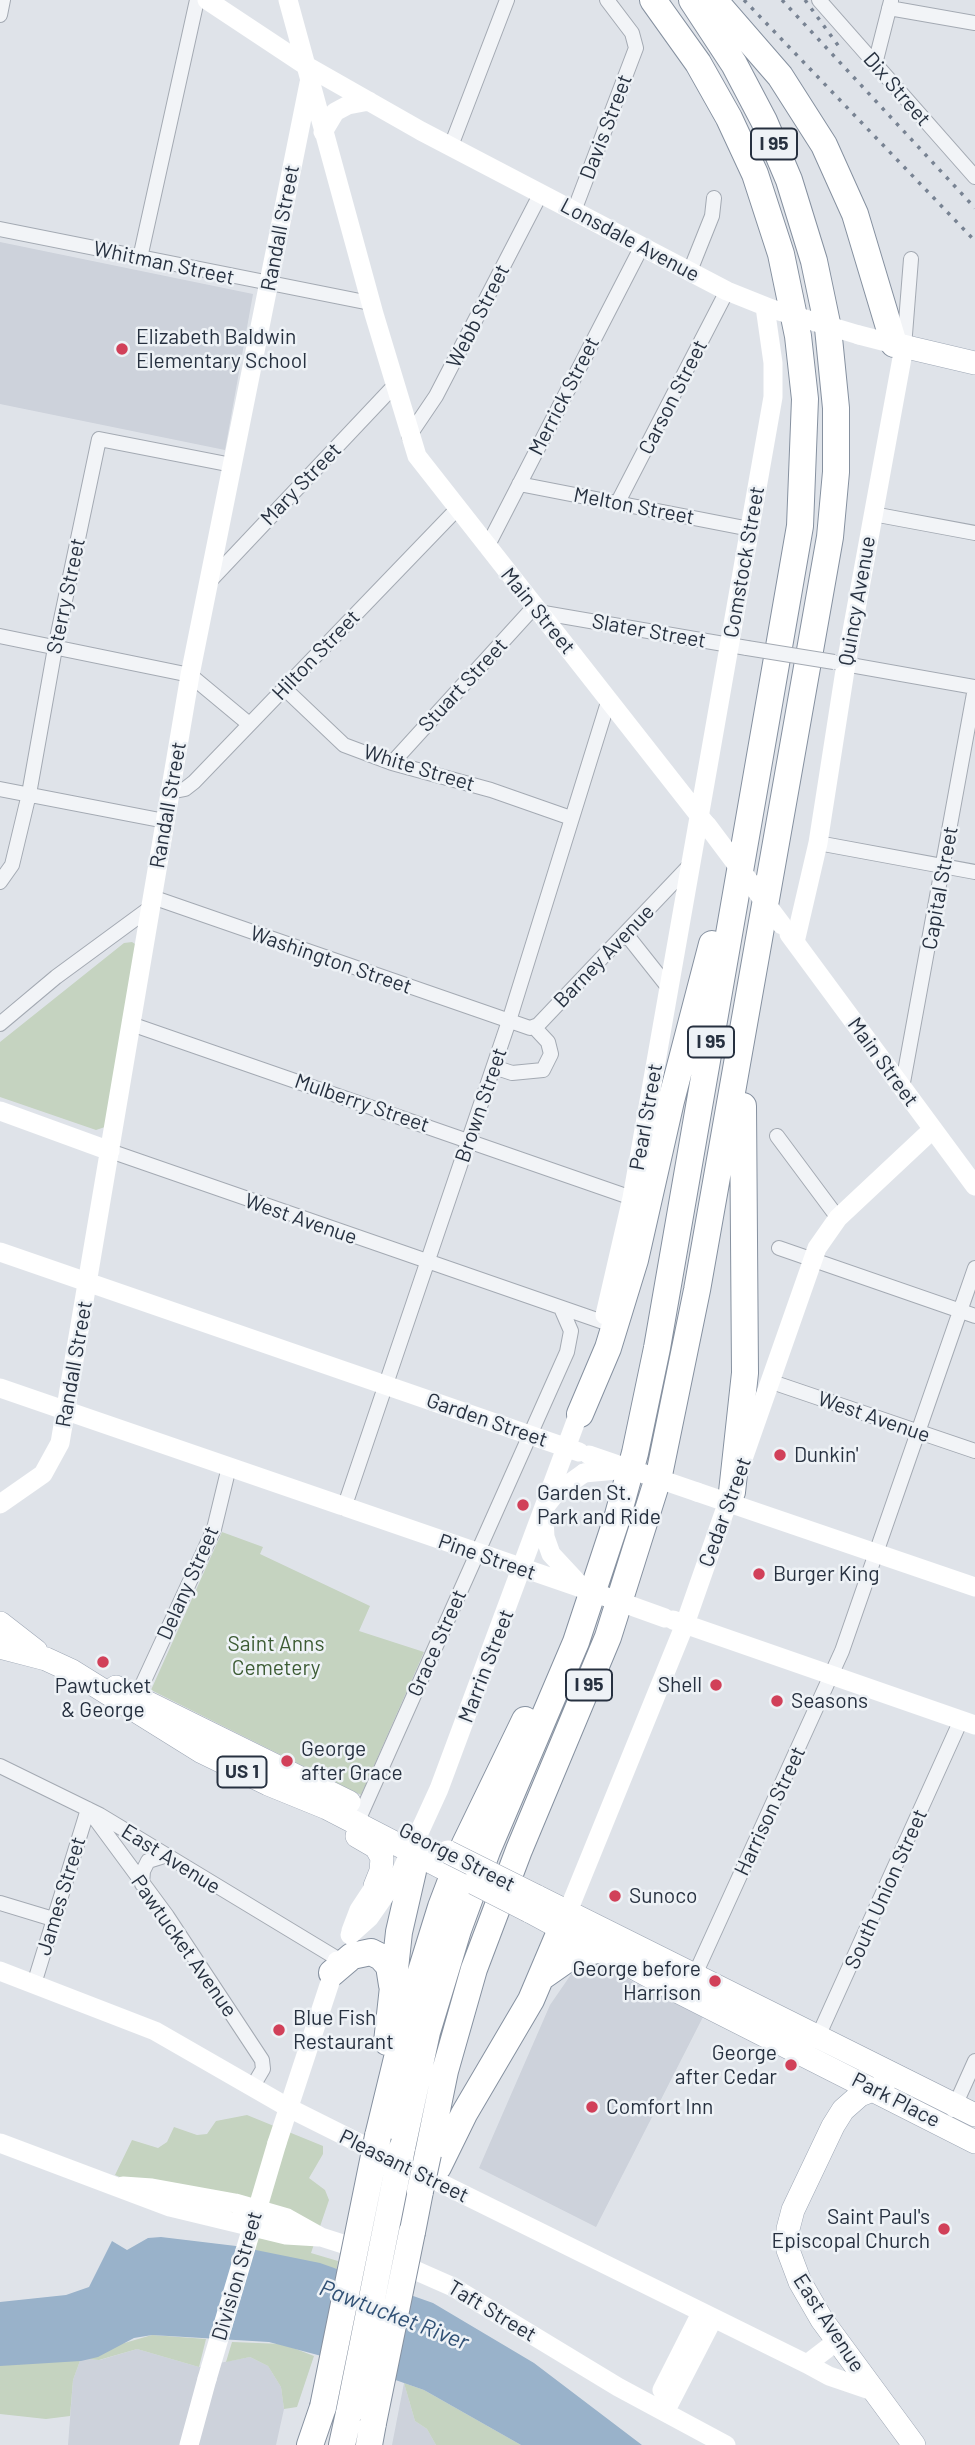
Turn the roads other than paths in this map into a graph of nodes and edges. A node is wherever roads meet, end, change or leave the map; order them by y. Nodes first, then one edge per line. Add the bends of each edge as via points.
1 (3, 0) edge
2 (197, 0) edge
3 (207, 0) edge
4 (507, 0) edge
5 (607, 0) edge
6 (653, 0) edge
7 (692, 0) edge
8 (714, 0) edge
9 (819, 0) edge
10 (289, 4) edge
11 (890, 4) edge
12 (0, 15) edge
13 (975, 23) edge
14 (273, 43) junction
15 (875, 64) junction
16 (307, 74) junction
17 (369, 101) junction
18 (323, 131) junction
19 (451, 146) junction
20 (975, 177) edge
21 (541, 193) junction
22 (714, 198) dead end
23 (574, 211) junction
24 (0, 229) edge
25 (642, 246) junction
26 (140, 258) junction
27 (911, 259) dead end
28 (690, 271) junction
29 (268, 284) junction
30 (727, 291) junction
31 (370, 303) junction
32 (769, 308) junction
33 (899, 346) junction
34 (975, 363) edge
35 (394, 386) junction
36 (409, 436) junction
37 (232, 465) junction
38 (519, 484) junction
39 (618, 502) junction
40 (457, 509) junction
41 (873, 514) junction
42 (750, 528) junction
43 (975, 533) edge
44 (487, 547) junction
45 (208, 583) junction
46 (536, 609) junction
47 (571, 617) junction
48 (555, 633) junction
49 (0, 636) edge
50 (739, 646) junction
51 (55, 648) junction
52 (840, 663) junction
53 (190, 675) junction
54 (975, 687) edge
55 (284, 688) junction
56 (609, 699) junction
57 (249, 724) junction
58 (761, 755) junction
59 (392, 763) junction
60 (0, 789) edge
61 (170, 792) junction
62 (29, 794) junction
63 (571, 818) junction
64 (165, 821) junction
65 (703, 821) junction
66 (818, 843) junction
67 (690, 865) junction
68 (944, 866) junction
69 (975, 872) edge
70 (0, 882) edge
71 (151, 903) junction
72 (626, 934) junction
73 (794, 942) junction
74 (667, 987) junction
75 (747, 1007) junction
76 (509, 1021) junction
77 (0, 1024) edge
78 (131, 1024) junction
79 (534, 1027) junction
80 (494, 1067) junction
81 (902, 1088) junction
82 (0, 1111) edge
83 (933, 1129) junction
84 (777, 1136) dead end
85 (469, 1140) junction
86 (110, 1151) junction
87 (975, 1186) edge
88 (632, 1198) junction
89 (838, 1218) junction
90 (779, 1248) dead end
91 (0, 1252) edge
92 (813, 1260) junction
93 (427, 1262) junction
94 (975, 1268) edge
95 (88, 1281) junction
96 (561, 1308) junction
97 (960, 1311) junction
98 (975, 1316) edge
99 (603, 1322) junction
100 (772, 1382) junction
101 (386, 1385) junction
102 (0, 1388) edge
103 (66, 1411) junction
104 (580, 1414) junction
105 (918, 1432) junction
106 (531, 1435) junction
107 (568, 1448) junction
108 (975, 1451) edge
109 (587, 1464) junction
110 (229, 1466) junction
111 (730, 1497) junction
112 (0, 1504) edge
113 (545, 1507) junction
114 (344, 1508) junction
115 (477, 1553) junction
116 (876, 1553) junction
117 (523, 1569) junction
118 (553, 1570) junction
119 (975, 1587) edge
120 (685, 1624) junction
121 (2, 1630) edge
122 (576, 1642) junction
123 (832, 1676) junction
124 (83, 1677) junction
125 (137, 1696) junction
126 (968, 1723) edge
127 (0, 1766) edge
128 (247, 1775) junction
129 (88, 1809) junction
130 (360, 1816) junction
131 (414, 1844) junction
132 (164, 1856) junction
133 (142, 1884) junction
134 (375, 1885) junction
135 (0, 1903) edge
136 (53, 1919) junction
137 (565, 1919) junction
138 (350, 1934) junction
139 (603, 1949) junction
140 (335, 1966) junction
141 (0, 1971) edge
142 (542, 1977) junction
143 (34, 1984) junction
144 (690, 1984) junction
145 (392, 1988) junction
146 (824, 2038) junction
147 (812, 2058) junction
148 (975, 2061) edge
149 (918, 2085) junction
150 (253, 2086) junction
151 (873, 2088) junction
152 (289, 2108) junction
153 (965, 2110) edge
154 (834, 2126) junction
155 (951, 2128) junction
156 (378, 2136) junction
157 (975, 2142) edge
158 (0, 2143) edge
159 (423, 2156) junction
160 (707, 2316) junction
161 (837, 2341) junction
162 (807, 2364) junction
163 (873, 2390) junction
164 (323, 2407) junction
165 (659, 2409) junction
166 (364, 2427) edge
167 (189, 2445) edge
168 (310, 2445) edge
169 (316, 2445) edge
170 (342, 2445) edge
171 (726, 2445) edge
172 (914, 2445) edge

1 - 12 street
2 - 26 street
3 - 14 main road
4 - 19 street
5 - 23 street, Davis Street via 636,43
6 - 58 highway, I 95 via 698,63 747,155 781,254 801,358 806,421 803,504
7 - 75 highway, I 95 via 750,92 789,180 819,282 836,408 830,537
8 - 33 highway via 789,88 830,157 855,214
9 - 15 street, Dix Street
10 - 14 main road via 287,23
10 - 16 main road, Main Street
11 - 13 street
11 - 15 street
14 - 16 main road
15 - 20 street, Dix Street
16 - 17 main road, Lonsdale Avenue
16 - 18 main road, Main Street
16 - 29 main road, Randall Street
17 - 18 main road via 335,112
17 - 19 main road, Lonsdale Avenue
18 - 31 main road, Main Street
19 - 21 main road, Lonsdale Avenue
21 - 23 main road, Lonsdale Avenue
21 - 36 street, Webb Street via 436,396
22 - 28 street via 712,216
23 - 25 main road, Lonsdale Avenue
24 - 26 street, Whitman Street
25 - 28 main road, Lonsdale Avenue
25 - 38 street, Merrick Street
26 - 29 street, Whitman Street
27 - 33 street, Quincy Avenue
28 - 30 main road, Lonsdale Avenue
29 - 31 street, Whitman Street
29 - 37 main road, Randall Street
30 - 32 main road, Lonsdale Avenue
30 - 39 street, Carson Street
31 - 35 main road, Main Street
32 - 33 main road, Lonsdale Avenue, bridge
32 - 42 main road, Comstock Street via 773,397
33 - 34 main road, Lonsdale Avenue
33 - 41 main road, Quincy Avenue
35 - 36 main road, Main Street
35 - 45 street, Mary Street
36 - 40 main road, Main Street via 424,467
37 - 45 main road, Randall Street
37 - 51 street, Sterry Street via 99,439
38 - 39 street, Melton Street
38 - 44 street, Merrick Street
39 - 42 street, Melton Street
40 - 44 main road, Main Street
40 - 55 street, Hilton Street
41 - 43 street
41 - 52 main road, Quincy Avenue
42 - 50 main road, Comstock Street
44 - 46 main road, Main Street
45 - 53 main road, Randall Street
46 - 47 street, Slater Street
46 - 48 main road, Main Street
46 - 59 street, Stuart Street
47 - 48 street, Slater Street
47 - 50 street, Slater Street
48 - 56 main road, Main Street
49 - 51 street
50 - 52 street, Slater Street, bridge
50 - 65 main road, Comstock Street
51 - 53 street
51 - 62 street, Sterry Street
52 - 54 street, Slater Street
52 - 66 main road, Quincy Avenue
53 - 57 street
53 - 61 main road, Randall Street
54 - 68 street, Capital Street
55 - 57 street, Hilton Street
55 - 59 street, White Street via 344,745
56 - 63 street, Brown Street
56 - 65 main road, Main Street
57 - 61 street, Hilton Street via 194,782
58 - 104 highway via 635,1260 608,1348
58 - 122 highway, I 95 via 646,1404 618,1515
59 - 63 street, White Street
60 - 62 street
61 - 64 main road, Randall Street
62 - 64 street
62 - 70 street, Sterry Street via 12,865
63 - 76 street, Brown Street
64 - 71 main road, Randall Street
65 - 67 main road, Pearl Street
65 - 73 main road, Main Street, bridge
66 - 68 street
66 - 73 main road, Quincy Avenue
67 - 72 street, Barney Avenue
67 - 74 main road, Pearl Street
68 - 69 street
68 - 81 street, Capital Street
71 - 76 street, Washington Street
71 - 77 street
71 - 78 main road, Randall Street
72 - 74 street
72 - 79 street, Barney Avenue
73 - 81 main road, Main Street
74 - 88 main road, Pearl Street
75 - 111 highway via 741,1165 745,1373
75 - 159 highway, I 95 via 681,1373 651,1506 601,1656 489,1927
76 - 79 street
76 - 80 street, Brown Street
78 - 85 street, Mulberry Street
78 - 86 main road, Randall Street
79 - 80 street via 548,1041 551,1054 543,1070 512,1073
80 - 85 street, Brown Street
81 - 83 main road, Main Street
82 - 86 main road, West Avenue
83 - 87 main road, Main Street
83 - 89 main road, Cedar Street
84 - 89 street
85 - 88 street, Mulberry Street
85 - 93 street, Brown Street
86 - 93 street, West Avenue
86 - 95 main road, Randall Street
88 - 99 main road, Pearl Street
89 - 92 main road, Cedar Street
90 - 92 street
91 - 95 main road, Garden Street
92 - 97 street
92 - 100 main road, Cedar Street
93 - 96 street, West Avenue
93 - 101 street, Brown Street
94 - 97 street, Harrison Street
95 - 101 main road, Garden Street
95 - 103 main road, Randall Street
96 - 99 street, West Avenue
96 - 106 street, Grace Street via 571,1339
97 - 98 street
97 - 105 street, Harrison Street
99 - 104 main road, Pearl Street
100 - 105 street, West Avenue
100 - 111 main road, Cedar Street
101 - 106 main road, Garden Street
101 - 114 street, Brown Street
102 - 103 main road, Pine Street
103 - 110 main road, Pine Street
103 - 112 main road, Randall Street via 60,1443 49,1467 37,1481
104 - 107 main road, Marrin Street
105 - 108 street, West Avenue
105 - 116 street, Harrison Street
106 - 107 main road, Garden Street
106 - 115 street, Grace Street
107 - 109 main road, Garden Street
107 - 113 main road, Marrin Street
109 - 111 main road, bridge via 636,1471 697,1492
109 - 113 main road
110 - 114 main road, Pine Street
110 - 125 street, Delany Street via 214,1529
111 - 116 main road
111 - 120 main road, Cedar Street
113 - 117 main road, Marrin Street
113 - 118 main road via 545,1537
114 - 115 main road, Pine Street
115 - 117 main road, Pine Street
115 - 130 street, Grace Street
116 - 119 main road
116 - 123 street, Harrison Street
117 - 118 main road, Pine Street
117 - 131 main road, Marrin Street via 443,1781
118 - 120 main road, bridge via 587,1590
120 - 123 main road
120 - 137 main road, Cedar Street
121 - 124 main road, George Street / US 1
122 - 156 highway via 544,1680 456,1866 415,1989
122 - 159 highway, I 95 via 487,1851 427,2032
123 - 126 main road
123 - 144 street, Harrison Street
124 - 125 main road, George Street / US 1
124 - 128 main road, George Street / US 1 via 155,1725
125 - 130 main road, George Street / US 1
126 - 146 street, South Union Street
127 - 129 street, East Avenue
128 - 130 main road, George Street / US 1
128 - 134 main road via 376,1847 383,1864
129 - 132 street, East Avenue
129 - 133 street, Pawtucket Avenue
129 - 136 street, James Street
130 - 131 main road, George Street / US 1
131 - 134 main road
131 - 137 main road, George Street, bridge
131 - 138 main road via 375,1910
131 - 145 highway
132 - 133 street via 148,1861
132 - 140 street, East Avenue
133 - 150 street, Pawtucket Avenue via 262,2060 263,2069
134 - 138 main road
135 - 136 street
136 - 143 street, James Street
137 - 139 main road, George Street
137 - 142 highway
137 - 144 main road, George Street
138 - 140 main road
139 - 142 highway via 573,1955
139 - 144 main road, George Street
140 - 145 highway via 364,1952 376,1954 389,1966
140 - 152 main road
141 - 143 main road, Pleasant Street
142 - 159 highway via 460,2121
143 - 150 main road, Pleasant Street via 155,2031
144 - 146 main road, George Street
144 - 147 main road, George Street
145 - 156 highway
146 - 147 street, South Union Street
146 - 149 main road, Park Place
147 - 151 main road, Park Place
147 - 154 main road via 829,2072 836,2089
148 - 153 street
149 - 151 main road
149 - 153 main road, Park Place
150 - 152 main road, Pleasant Street
151 - 154 main road, East Avenue via 848,2105
151 - 155 main road, Park Place
152 - 160 main road, Pleasant Street
152 - 167 main road, Division Street, bridge
153 - 155 street
154 - 161 main road, East Avenue via 793,2210 787,2240 800,2282
155 - 157 main road, Park Place
156 - 164 highway, bridge
158 - 165 main road, Taft Street via 123,2186 204,2197 269,2222 300,2224 321,2237 407,2265 437,2278
159 - 166 highway, I 95, bridge
159 - 166 highway, I 95, bridge via 424,2193
160 - 162 main road, Pleasant Street
160 - 165 main road
161 - 162 main road
161 - 163 main road, East Avenue
162 - 163 main road, Pleasant Street
163 - 172 main road, East Avenue
164 - 168 highway
164 - 169 highway
165 - 171 main road, Taft Street
166 - 170 highway, I 95

